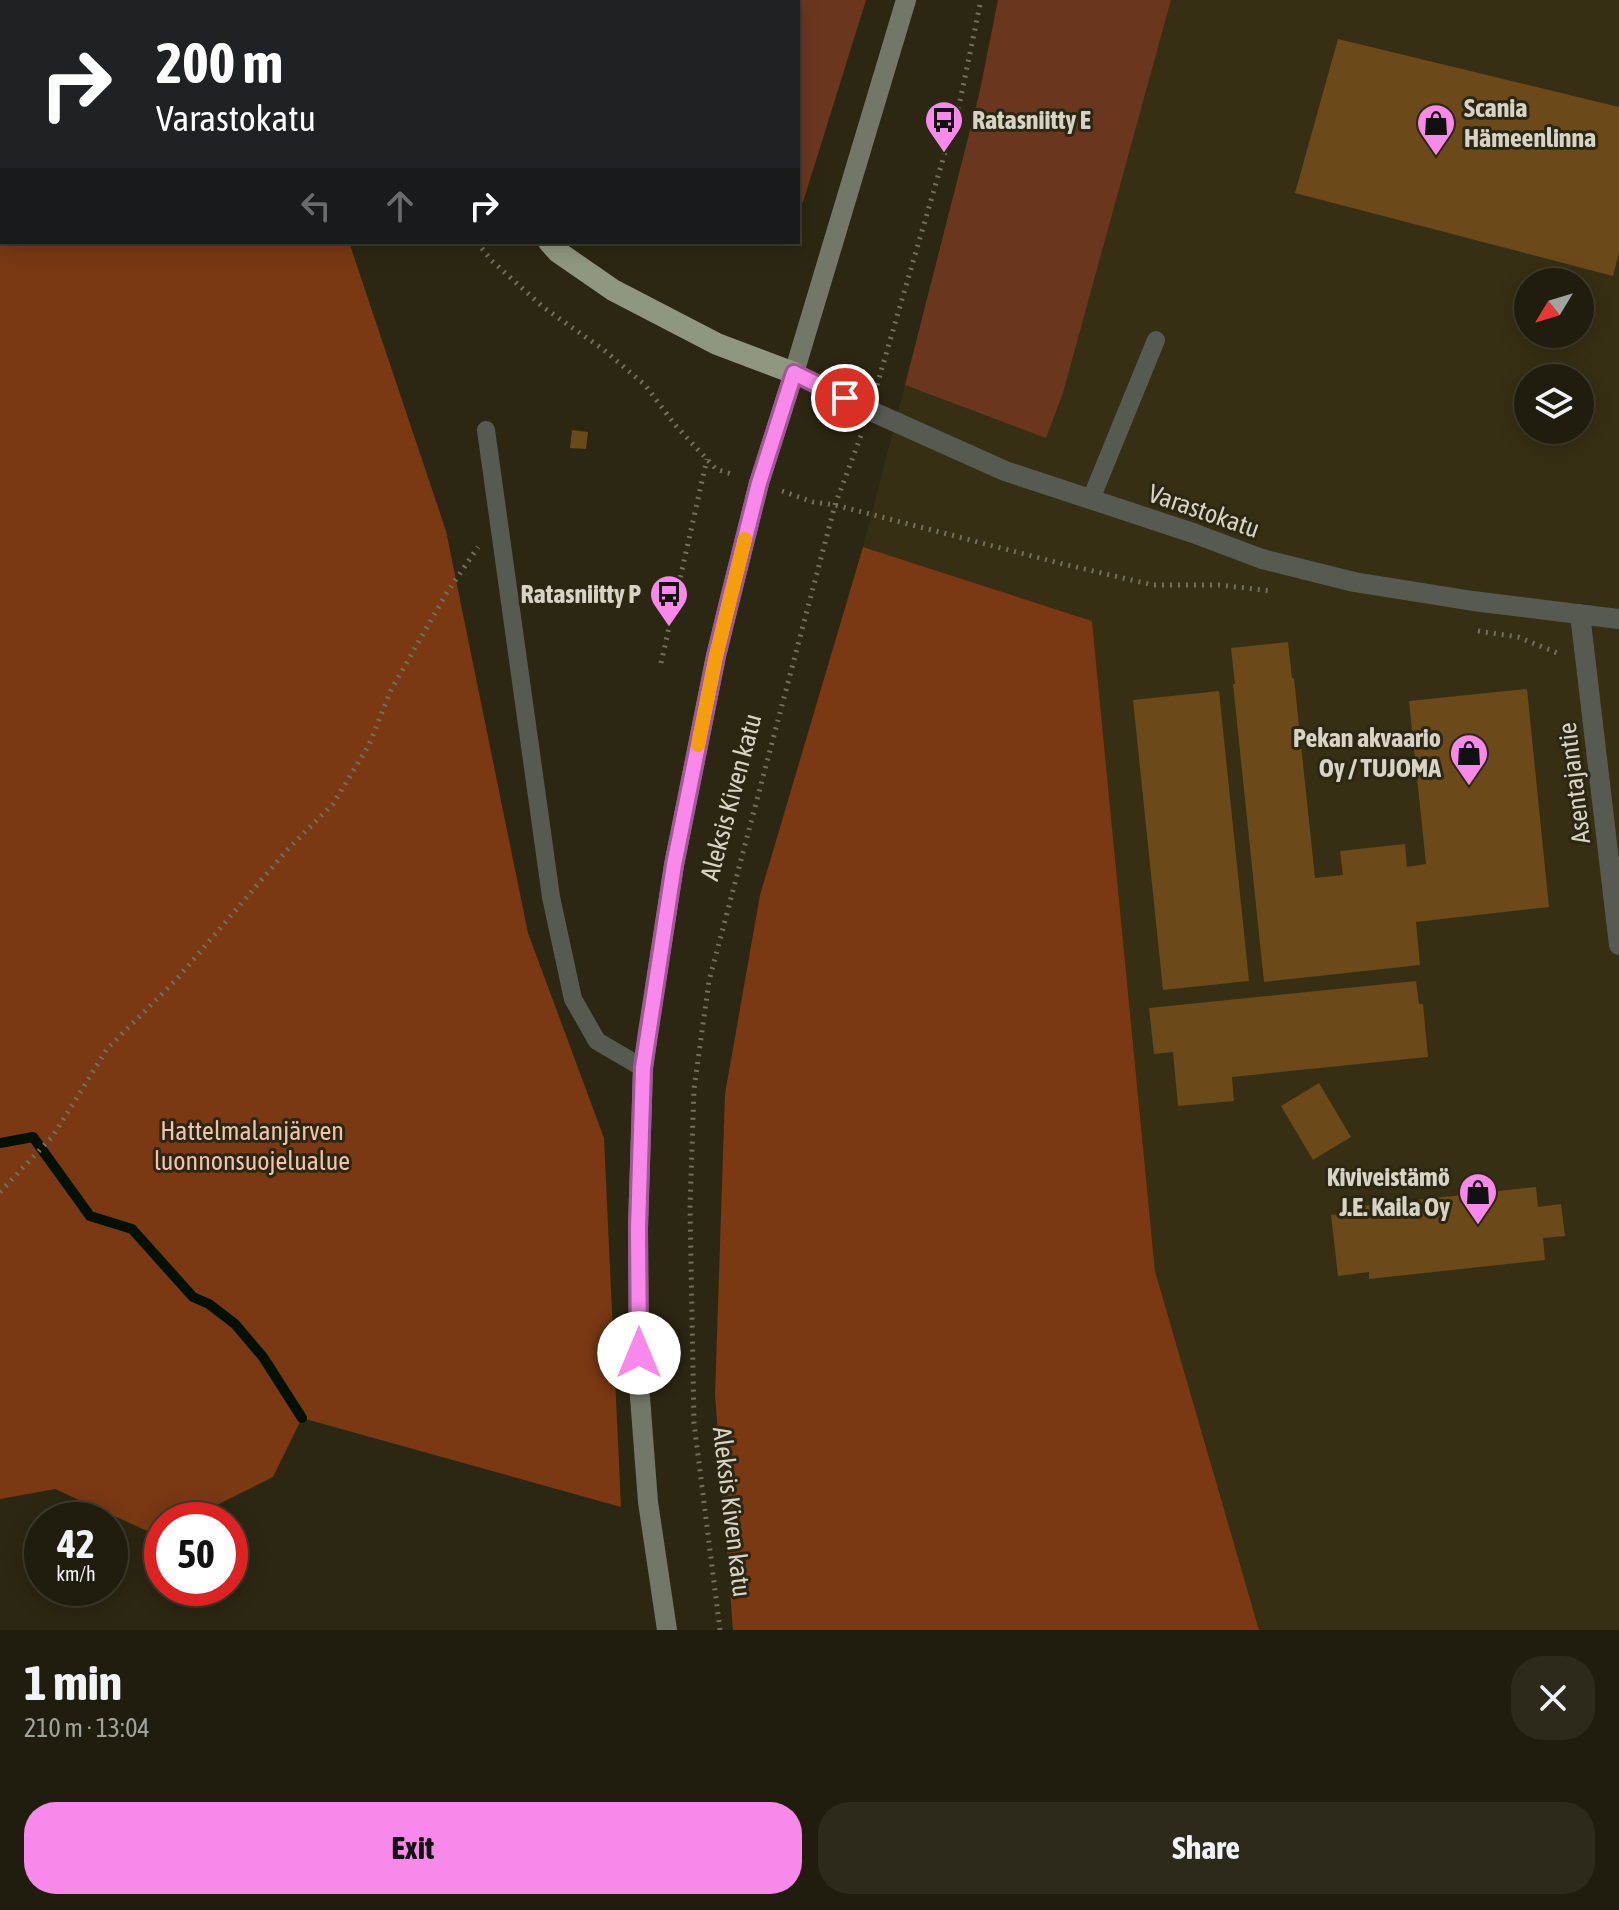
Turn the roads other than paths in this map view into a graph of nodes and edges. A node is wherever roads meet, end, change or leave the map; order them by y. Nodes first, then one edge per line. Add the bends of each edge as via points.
1 (906, 0) edge
2 (551, 244) edge
3 (1156, 340) dead end
4 (794, 373) junction
5 (486, 430) dead end
6 (1091, 499) junction
7 (1580, 614) junction
8 (1619, 619) edge
9 (1619, 945) edge
10 (643, 1068) junction
11 (667, 1630) edge

1 - 4 main road, Aleksis Kiven katu
2 - 4 highway via 626,297 717,344
3 - 6 lane
4 - 6 street, Varastokatu via 1005,471
4 - 10 main road, Aleksis Kiven katu via 759,483 716,656 674,865
5 - 10 lane via 551,897 573,999 597,1041
6 - 7 street, Varastokatu via 1262,559 1354,582
7 - 8 street, Varastokatu
7 - 9 street, Asentajantie
10 - 11 main road, Aleksis Kiven katu via 639,1384 648,1502

